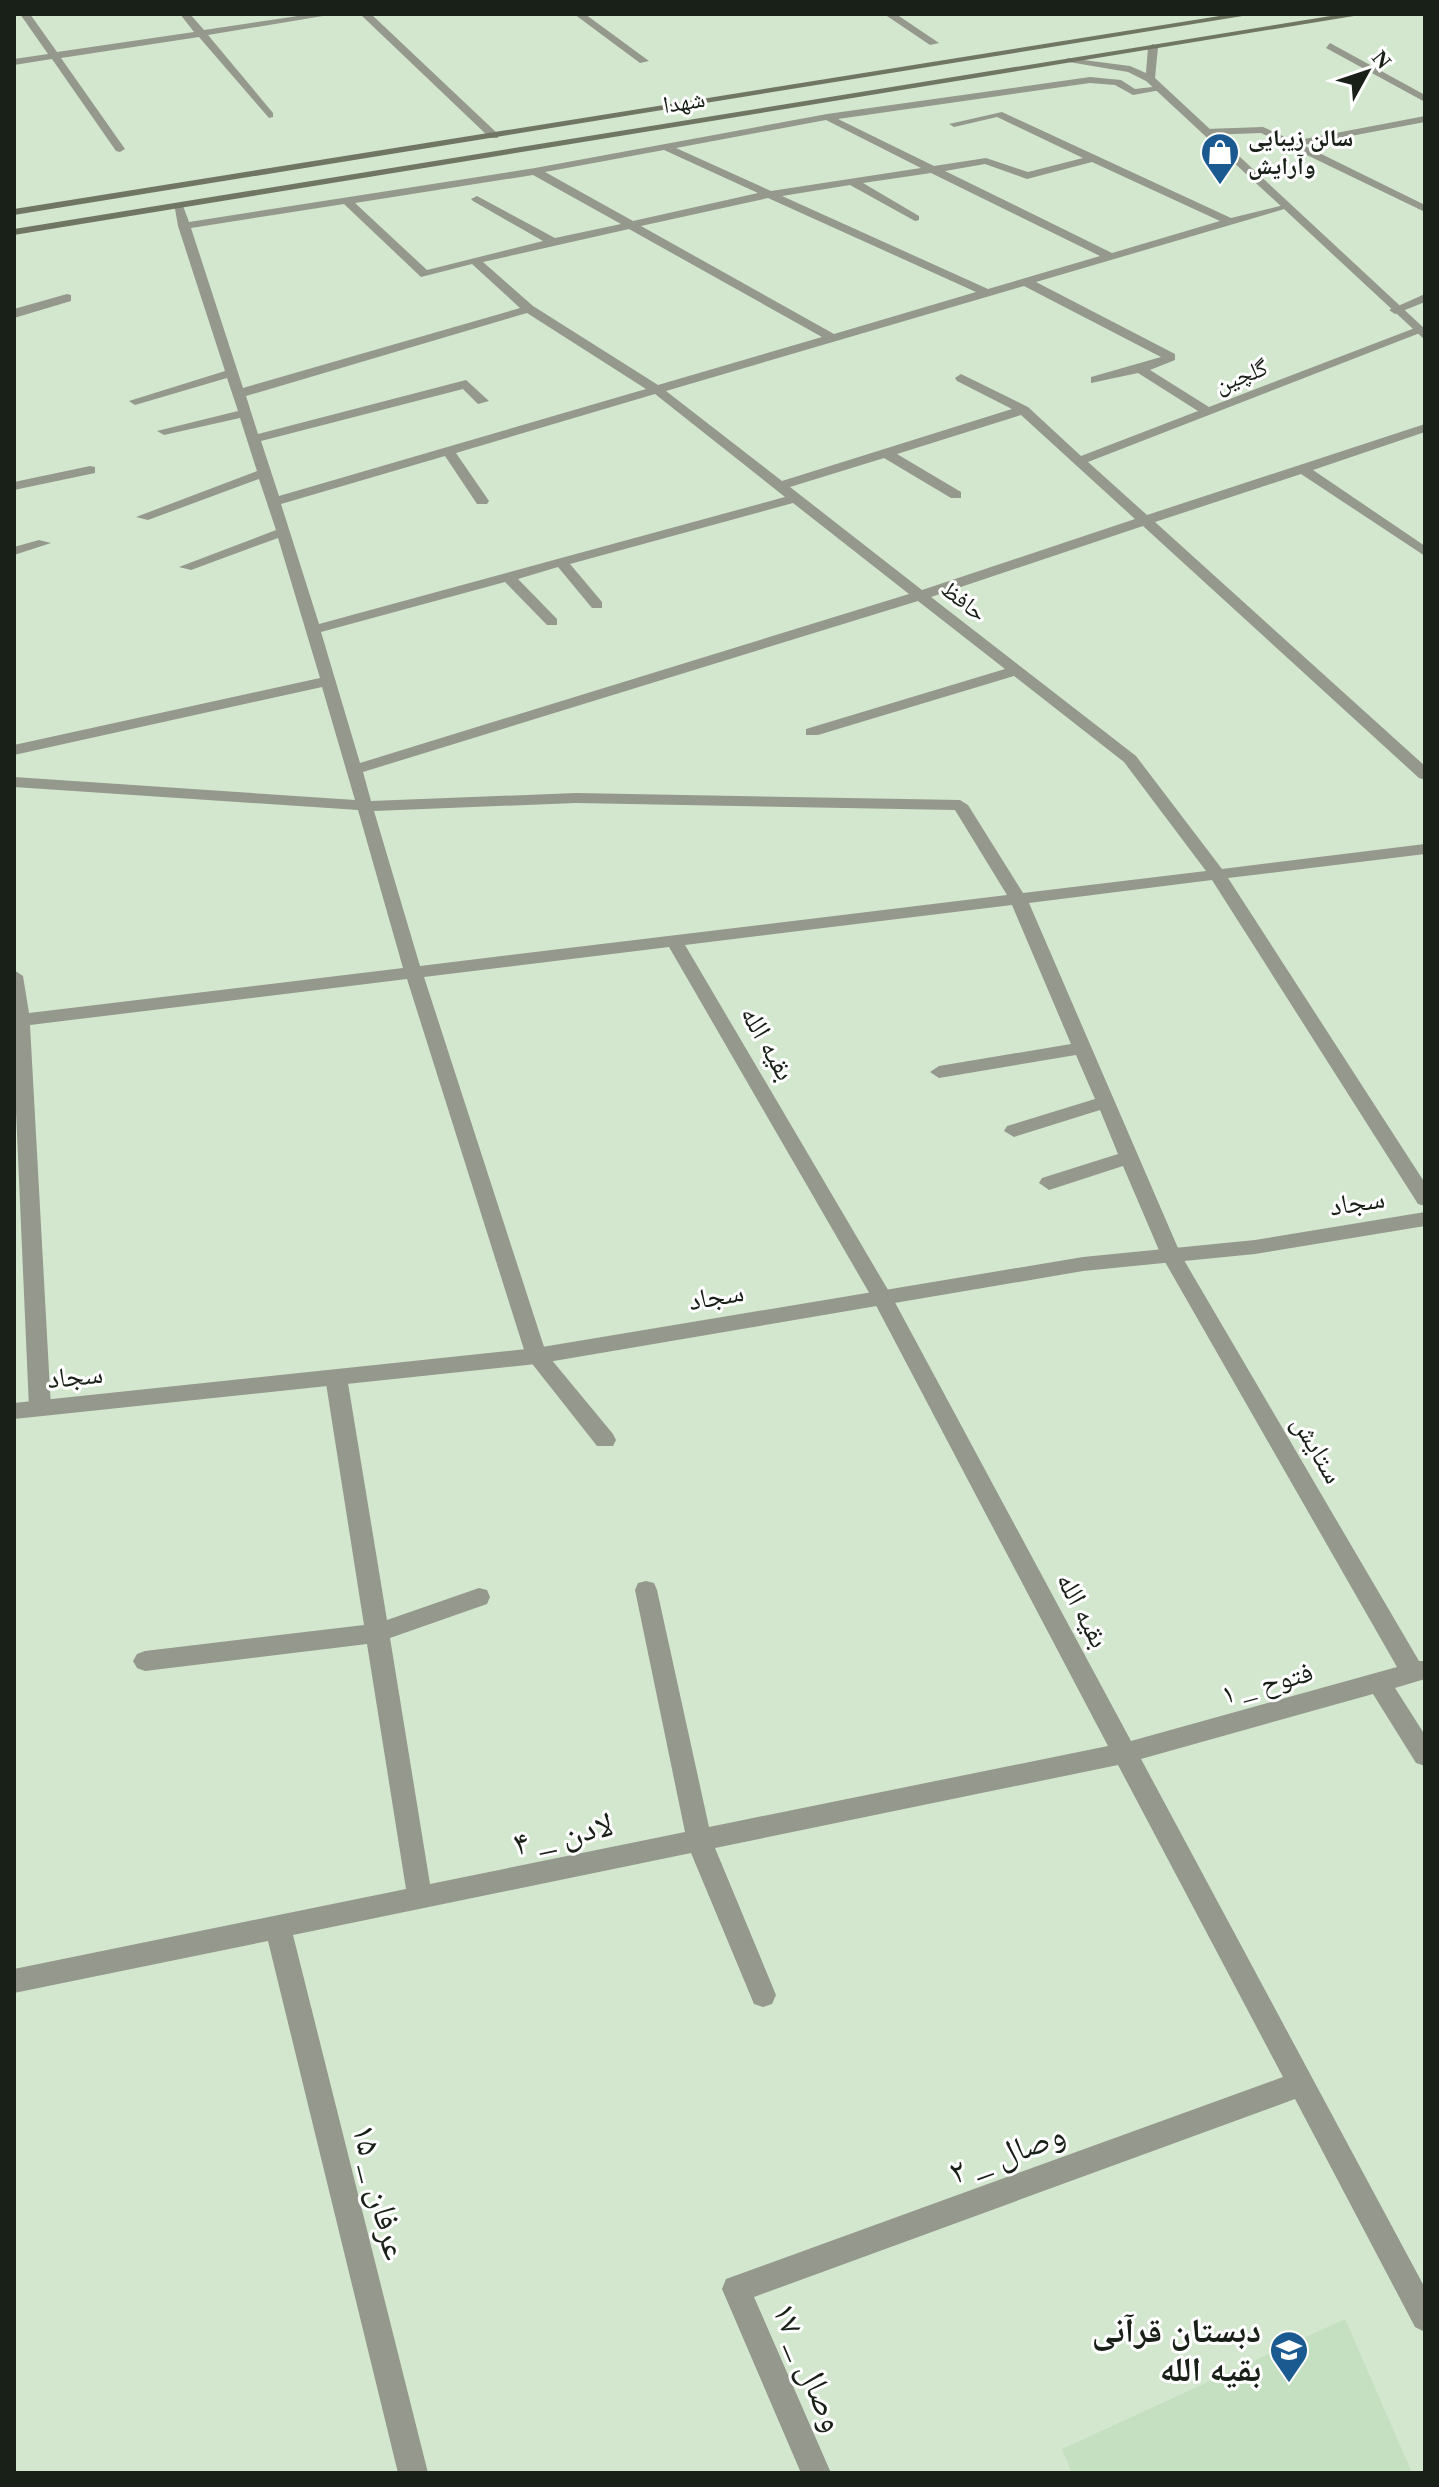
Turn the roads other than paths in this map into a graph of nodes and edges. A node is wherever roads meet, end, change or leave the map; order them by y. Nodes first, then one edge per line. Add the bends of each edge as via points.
1 (25, 14) edge
2 (185, 14) edge
3 (330, 14) edge
4 (365, 14) edge
5 (579, 14) edge
6 (889, 14) edge
7 (1250, 14) edge
8 (1300, 14) edge
9 (1361, 14) edge
10 (1349, 15) edge
11 (202, 33) junction
12 (934, 43) dead end
13 (1168, 46) junction
14 (1330, 46) dead end
15 (1153, 47) junction
16 (51, 56) junction
17 (644, 61) dead end
18 (1068, 61) junction
19 (14, 62) edge
20 (1150, 79) junction
21 (1161, 89) junction
22 (1425, 99) edge
23 (269, 115) dead end
24 (623, 115) junction
25 (827, 117) junction
26 (1425, 119) edge
27 (954, 124) dead end
28 (640, 130) junction
29 (1206, 132) junction
30 (494, 136) junction
31 (1294, 144) junction
32 (667, 148) junction
33 (120, 149) dead end
34 (1094, 158) junction
35 (932, 168) junction
36 (535, 171) junction
37 (851, 181) junction
38 (765, 195) junction
39 (345, 199) junction
40 (477, 199) dead end
41 (178, 205) junction
42 (1284, 206) junction
43 (1425, 209) edge
44 (14, 212) edge
45 (915, 218) dead end
46 (1231, 222) junction
47 (631, 225) junction
48 (184, 226) junction
49 (14, 232) edge
50 (553, 242) junction
51 (1111, 257) junction
52 (474, 260) junction
53 (1026, 282) junction
54 (987, 293) junction
55 (67, 298) dead end
56 (1425, 298) edge
57 (529, 309) junction
58 (1395, 310) junction
59 (14, 313) edge
60 (1422, 334) edge
61 (832, 338) junction
62 (1140, 369) junction
63 (232, 373) junction
64 (961, 378) dead end
65 (1096, 380) dead end
66 (657, 390) junction
67 (238, 394) junction
68 (135, 401) dead end
69 (483, 401) dead end
70 (1023, 410) junction
71 (1208, 412) junction
72 (245, 413) junction
73 (1425, 428) edge
74 (164, 431) dead end
75 (253, 439) junction
76 (448, 451) junction
77 (886, 453) junction
78 (1079, 461) junction
79 (1303, 469) junction
80 (90, 470) dead end
81 (264, 473) junction
82 (14, 486) edge
83 (780, 486) junction
84 (956, 495) dead end
85 (796, 498) junction
86 (482, 501) dead end
87 (274, 502) junction
88 (143, 517) dead end
89 (1144, 521) junction
90 (283, 532) junction
91 (44, 543) dead end
92 (14, 551) edge
93 (1425, 552) edge
94 (561, 562) junction
95 (186, 567) dead end
96 (508, 577) junction
97 (921, 595) junction
98 (597, 605) dead end
99 (552, 622) dead end
100 (313, 630) junction
101 (1016, 670) junction
102 (328, 681) junction
103 (812, 732) dead end
104 (14, 750) edge
105 (354, 770) junction
106 (1425, 775) edge
107 (14, 782) edge
108 (365, 806) junction
109 (1425, 849) edge
110 (1217, 874) junction
111 (1018, 898) junction
112 (674, 940) junction
113 (413, 971) junction
114 (14, 976) edge
115 (18, 1021) edge
116 (1082, 1048) junction
117 (939, 1072) dead end
118 (1105, 1102) junction
119 (1014, 1131) dead end
120 (1129, 1157) junction
121 (1049, 1183) dead end
122 (1425, 1199) edge
123 (1425, 1219) edge
124 (1171, 1255) junction
125 (881, 1295) junction
126 (24, 1296) edge
127 (536, 1356) junction
128 (336, 1377) junction
129 (40, 1408) junction
130 (14, 1411) edge
131 (605, 1440) dead end
132 (646, 1590) dead end
133 (479, 1597) dead end
134 (377, 1633) junction
135 (145, 1661) dead end
136 (1419, 1671) edge
137 (1379, 1683) junction
138 (1125, 1753) junction
139 (1425, 1756) edge
140 (699, 1841) junction
141 (420, 1898) junction
142 (278, 1928) junction
143 (14, 1981) edge
144 (763, 1995) dead end
145 (1301, 2084) junction
146 (736, 2289) joint
147 (1425, 2317) edge
148 (413, 2473) edge
149 (816, 2473) edge

1 - 16 street
2 - 11 street
3 - 11 street
4 - 30 street
5 - 17 street
6 - 12 street
7 - 24 main road, شهدا
8 - 13 main road via 1216,30
9 - 10 main road, شهدا
10 - 13 main road, شهدا
11 - 16 street
11 - 23 street
13 - 15 main road, شهدا
14 - 22 street
15 - 18 main road, شهدا
15 - 20 street
16 - 19 street
16 - 33 street
18 - 20 street via 1130,69
18 - 28 main road, شهدا
20 - 21 street
21 - 25 street via 1133,92 1117,82 1090,80
21 - 29 street
24 - 28 main road
24 - 30 main road, شهدا
25 - 32 street
25 - 35 street
26 - 31 street
27 - 34 street via 998,114
28 - 41 main road, شهدا
29 - 31 street via 1263,130
29 - 42 street
30 - 44 main road, شهدا
31 - 43 street
32 - 36 street
32 - 38 street
34 - 35 street via 1027,176 986,161
34 - 46 street
35 - 37 street
35 - 51 street
36 - 39 street
36 - 47 street
37 - 38 street
37 - 45 street
38 - 47 street
38 - 54 street
39 - 48 street
39 - 52 street via 425,274
40 - 50 street
41 - 48 street
41 - 49 main road, شهدا
42 - 46 street
42 - 58 street
46 - 51 street
47 - 50 street
47 - 61 street
48 - 63 street
50 - 52 street
51 - 53 street
52 - 57 street, حافظ
53 - 54 street
53 - 62 street via 1171,357
54 - 61 street
55 - 59 street
56 - 58 street
57 - 66 street, حافظ
57 - 67 street
58 - 60 street
60 - 71 street, گلچین
61 - 66 street
62 - 65 street
62 - 71 street
63 - 67 street
63 - 68 street
64 - 70 street
66 - 76 street
66 - 83 street, حافظ
67 - 72 street
69 - 75 street via 466,384
70 - 77 street
70 - 78 street
71 - 78 street, گلچین
72 - 74 street
72 - 75 street
73 - 79 street
75 - 81 street
76 - 86 street
76 - 87 street
77 - 83 street
77 - 84 street
78 - 89 street
79 - 89 street
79 - 93 street
80 - 82 street
81 - 87 street
81 - 88 street
83 - 85 street, حافظ
85 - 94 street
85 - 97 street, حافظ
87 - 90 street
89 - 97 street
89 - 106 street
90 - 95 street
90 - 100 street
91 - 92 street
94 - 96 street
94 - 98 street
96 - 99 street
96 - 100 street
97 - 101 street, حافظ
97 - 105 street
100 - 102 street
101 - 103 street
101 - 110 street, حافظ via 1130,759
102 - 104 street
102 - 105 street
105 - 108 street
107 - 108 street
108 - 111 street, ستایش via 576,798 960,805
108 - 113 street
109 - 110 street
110 - 111 street
110 - 122 street, حافظ
111 - 112 street
111 - 116 street, ستایش
112 - 113 street
112 - 125 street, بقیه الله
113 - 115 street
113 - 127 street
114 - 115 street
115 - 126 street
116 - 117 street
116 - 118 street, ستایش
118 - 119 street
118 - 120 street, ستایش
120 - 121 street
120 - 124 street, ستایش
123 - 124 street, سجاد
124 - 125 street, سجاد
124 - 136 street, ستایش
125 - 127 street, سجاد
125 - 138 street, بقیه الله
126 - 129 street
127 - 128 street, سجاد
127 - 131 street
128 - 129 street, سجاد
128 - 134 street
129 - 130 street, سجاد
132 - 140 street
133 - 134 street
134 - 135 street
134 - 141 street
136 - 137 street, فتوح _ ۱
137 - 138 street, فتوح _ ۱
137 - 139 street
138 - 140 street, لادن _ ۴
138 - 145 street, بقیه الله
140 - 141 street, لادن _ ۴
140 - 144 street
141 - 142 street, لادن _ ۴
142 - 143 street, لادن _ ۴
142 - 148 street, عرفان _ ۱۵
145 - 146 street, وصال _ ۲
145 - 147 street, بقیه الله
146 - 149 street, وصال _ ۱۷

